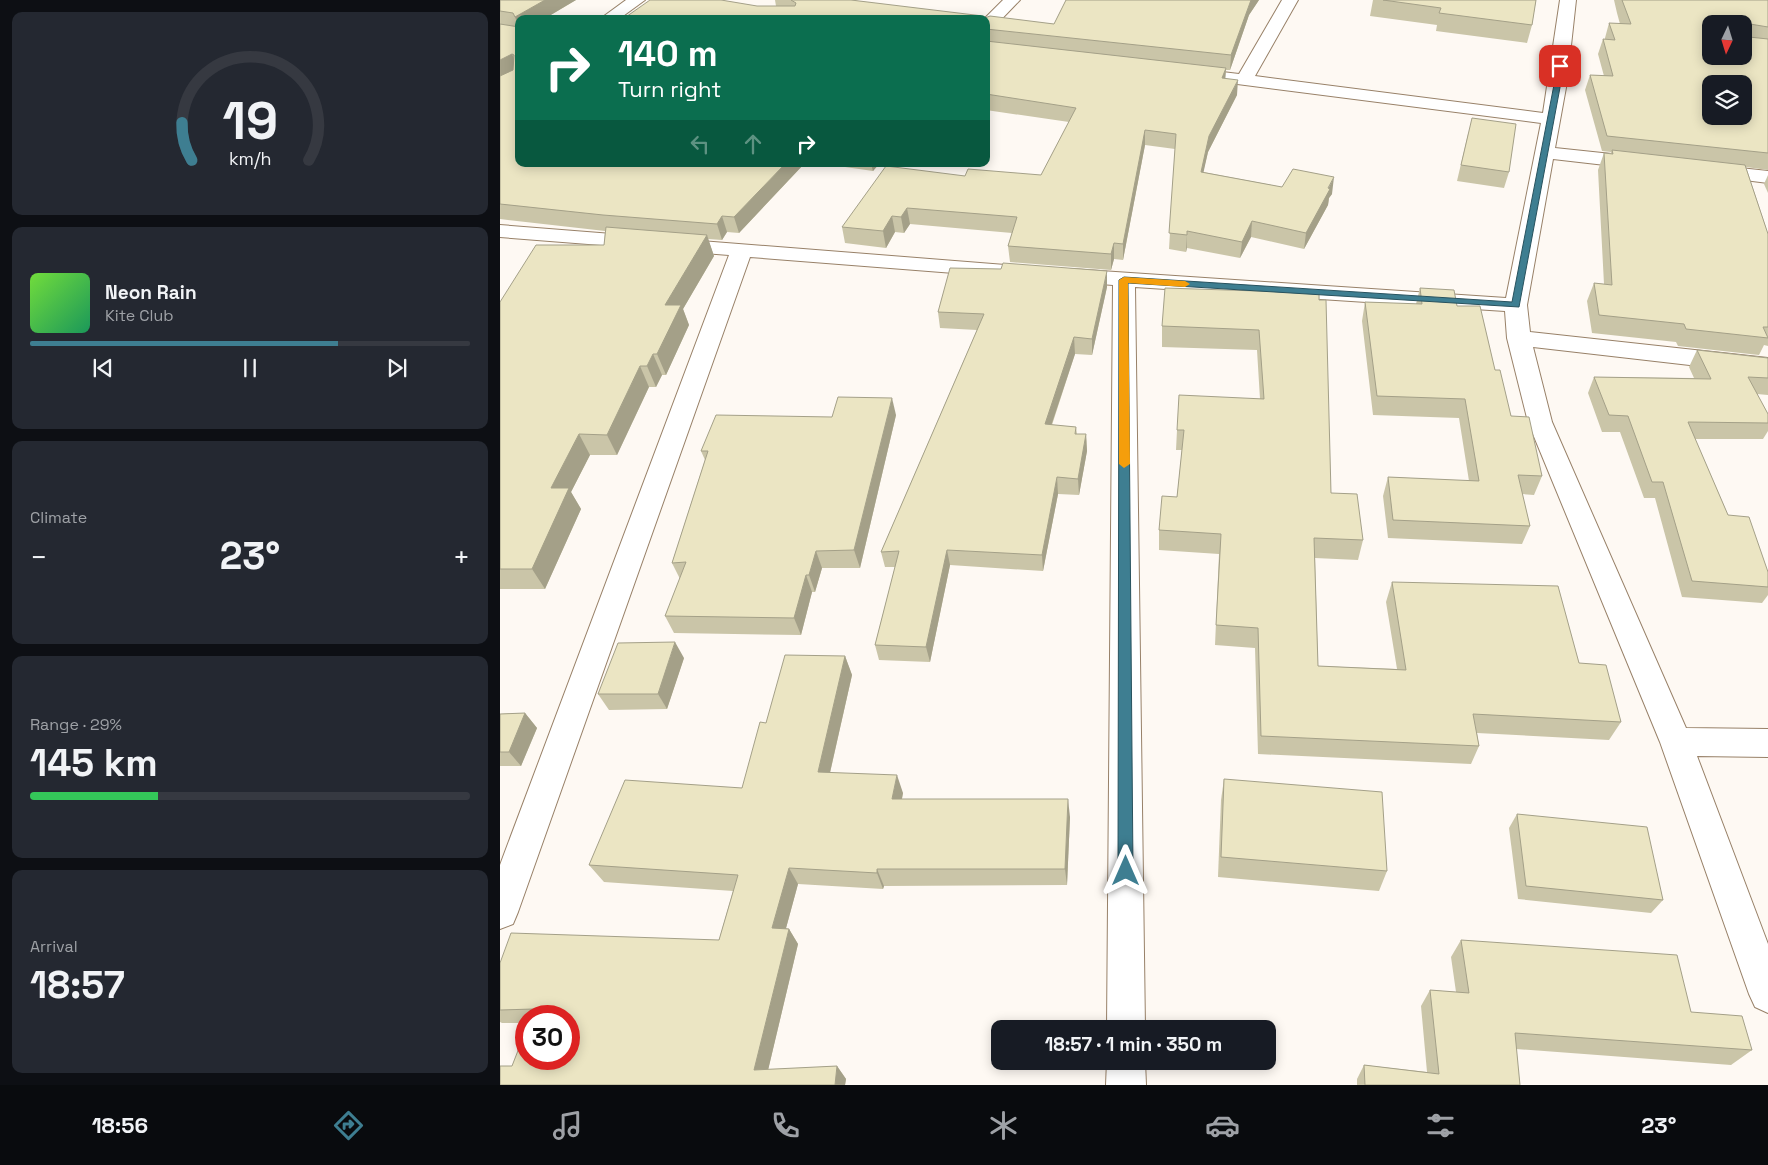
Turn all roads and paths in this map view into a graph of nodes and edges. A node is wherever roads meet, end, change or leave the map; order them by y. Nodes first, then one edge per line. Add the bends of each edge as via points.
1 (638, 0) edge
2 (1012, 0) edge
3 (1290, 0) edge
4 (1568, 0) edge
5 (614, 15) edge
6 (990, 22) edge
7 (1168, 70) edge
8 (1245, 79) junction
9 (1551, 119) junction
10 (1544, 152) junction
11 (1661, 165) edge
12 (1690, 168) edge
13 (1768, 177) edge
14 (500, 231) edge
15 (742, 250) junction
16 (1124, 280) junction
17 (1516, 305) junction
18 (1519, 338) junction
19 (1768, 366) edge
20 (1676, 742) junction
21 (1768, 743) edge
22 (500, 912) edge
23 (1768, 994) edge
24 (1126, 1020) edge
25 (1126, 1070) edge
26 (1126, 1085) edge

1 - 5 street
2 - 6 street
3 - 8 street
4 - 9 street
7 - 8 street
8 - 9 street
9 - 10 street
10 - 11 street
10 - 17 street
12 - 13 street
14 - 15 street
15 - 16 street
15 - 22 street
16 - 17 street
16 - 24 street
17 - 18 street
18 - 19 street
18 - 20 street via 1540,422
20 - 21 street
20 - 23 street
25 - 26 street

